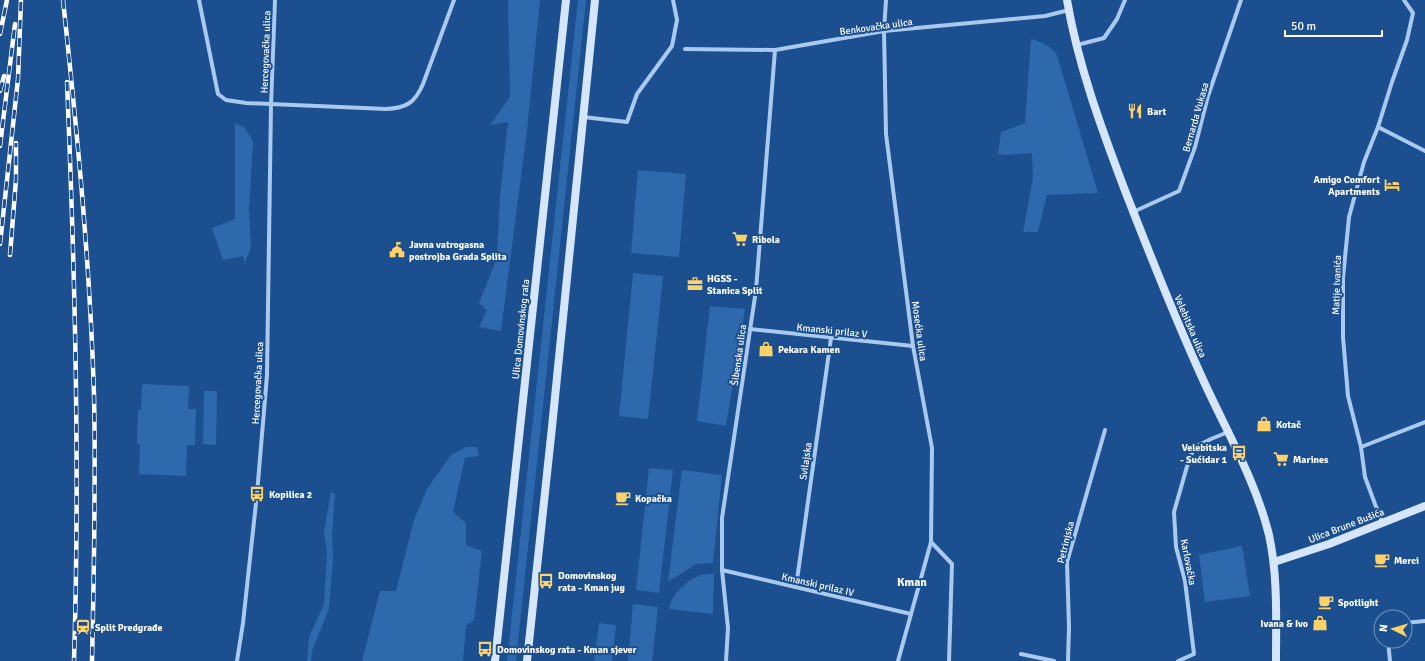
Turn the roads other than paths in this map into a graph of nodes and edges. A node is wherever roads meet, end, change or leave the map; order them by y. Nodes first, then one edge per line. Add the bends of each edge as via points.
1 (199, 0) edge
2 (275, 0) edge
3 (454, 0) edge
4 (566, 0) edge
5 (595, 0) edge
6 (673, 0) edge
7 (886, 0) edge
8 (1067, 0) edge
9 (1125, 0) edge
10 (1242, 0) edge
11 (1404, 0) edge
12 (1069, 10) junction
13 (884, 31) junction
14 (1077, 45) junction
15 (686, 49) dead end
16 (775, 50) junction
17 (271, 105) junction
18 (583, 117) junction
19 (1378, 127) junction
20 (1425, 151) edge
21 (1133, 212) junction
22 (750, 329) junction
23 (831, 338) junction
24 (913, 346) junction
25 (1425, 422) edge
26 (1105, 430) dead end
27 (1228, 432) junction
28 (1360, 447) junction
29 (1425, 506) edge
30 (1382, 522) junction
31 (931, 542) junction
32 (1274, 562) junction
33 (722, 570) junction
34 (796, 586) junction
35 (910, 614) junction
36 (1425, 621) edge
37 (1413, 622) edge
38 (1389, 649) edge
39 (1021, 654) dead end
40 (237, 661) edge
41 (495, 661) edge
42 (527, 661) edge
43 (726, 661) edge
44 (898, 661) edge
45 (949, 661) edge
46 (1054, 661) edge
47 (1068, 661) edge
48 (1178, 661) edge
49 (1276, 661) edge
50 (1390, 661) edge

1 - 17 street, Hercegovačka ulica via 218,94 226,100
2 - 17 street, Hercegovačka ulica
3 - 17 street, Hercegovačka ulica via 420,92 408,104 398,109
4 - 41 main road, Ulica Domovinskog rata
5 - 18 main road
6 - 18 street via 677,20 672,46 637,94 627,122
7 - 13 street, Mosećka ulica
8 - 12 main road, Velebitska ulica
9 - 14 street via 1117,19 1104,38
10 - 21 street, Bernarda Vukasa via 1208,96 1195,147 1179,191
11 - 19 street, Matije Ivanića via 1413,13 1407,40
12 - 13 street, Benkovačka ulica via 1038,17
12 - 14 main road, Velebitska ulica
13 - 16 street, Benkovačka ulica
13 - 24 street, Mosećka ulica via 886,134
14 - 21 main road, Velebitska ulica via 1099,121
15 - 16 street, Benkovačka ulica
16 - 22 street, Šibenska ulica via 756,290
17 - 40 street, Hercegovačka ulica via 267,375 256,506
18 - 42 main road
19 - 20 street
19 - 28 street, Matije Ivanića via 1364,162 1348,217 1343,278 1343,337 1348,396
21 - 27 main road, Velebitska ulica via 1188,346
22 - 23 street, Kmanski prilaz V
22 - 33 street, Šibenska ulica via 722,518
23 - 24 street, Kmanski prilaz V
23 - 34 street, Svilajska
24 - 31 street, Mosećka ulica via 932,448
25 - 28 street
26 - 47 street, Petrinjska via 1066,562
27 - 32 main road, Velebitska ulica via 1258,499
27 - 48 street, Karlovačka via 1197,446 1190,456 1174,512 1176,547 1185,581 1194,654
28 - 30 street, Matije Ivanića via 1365,477
29 - 30 main road, Ulica Brune Bušića
30 - 32 main road, Ulica Brune Bušića
31 - 35 street, Mosećka ulica
31 - 45 street via 952,564
32 - 49 main road, Velebitska ulica
33 - 34 street, Kmanski prilaz IV
33 - 43 street, Šibenska ulica via 728,628
34 - 35 street, Kmanski prilaz IV
35 - 44 street, Mosećka ulica
36 - 37 street
38 - 50 street
39 - 46 street

